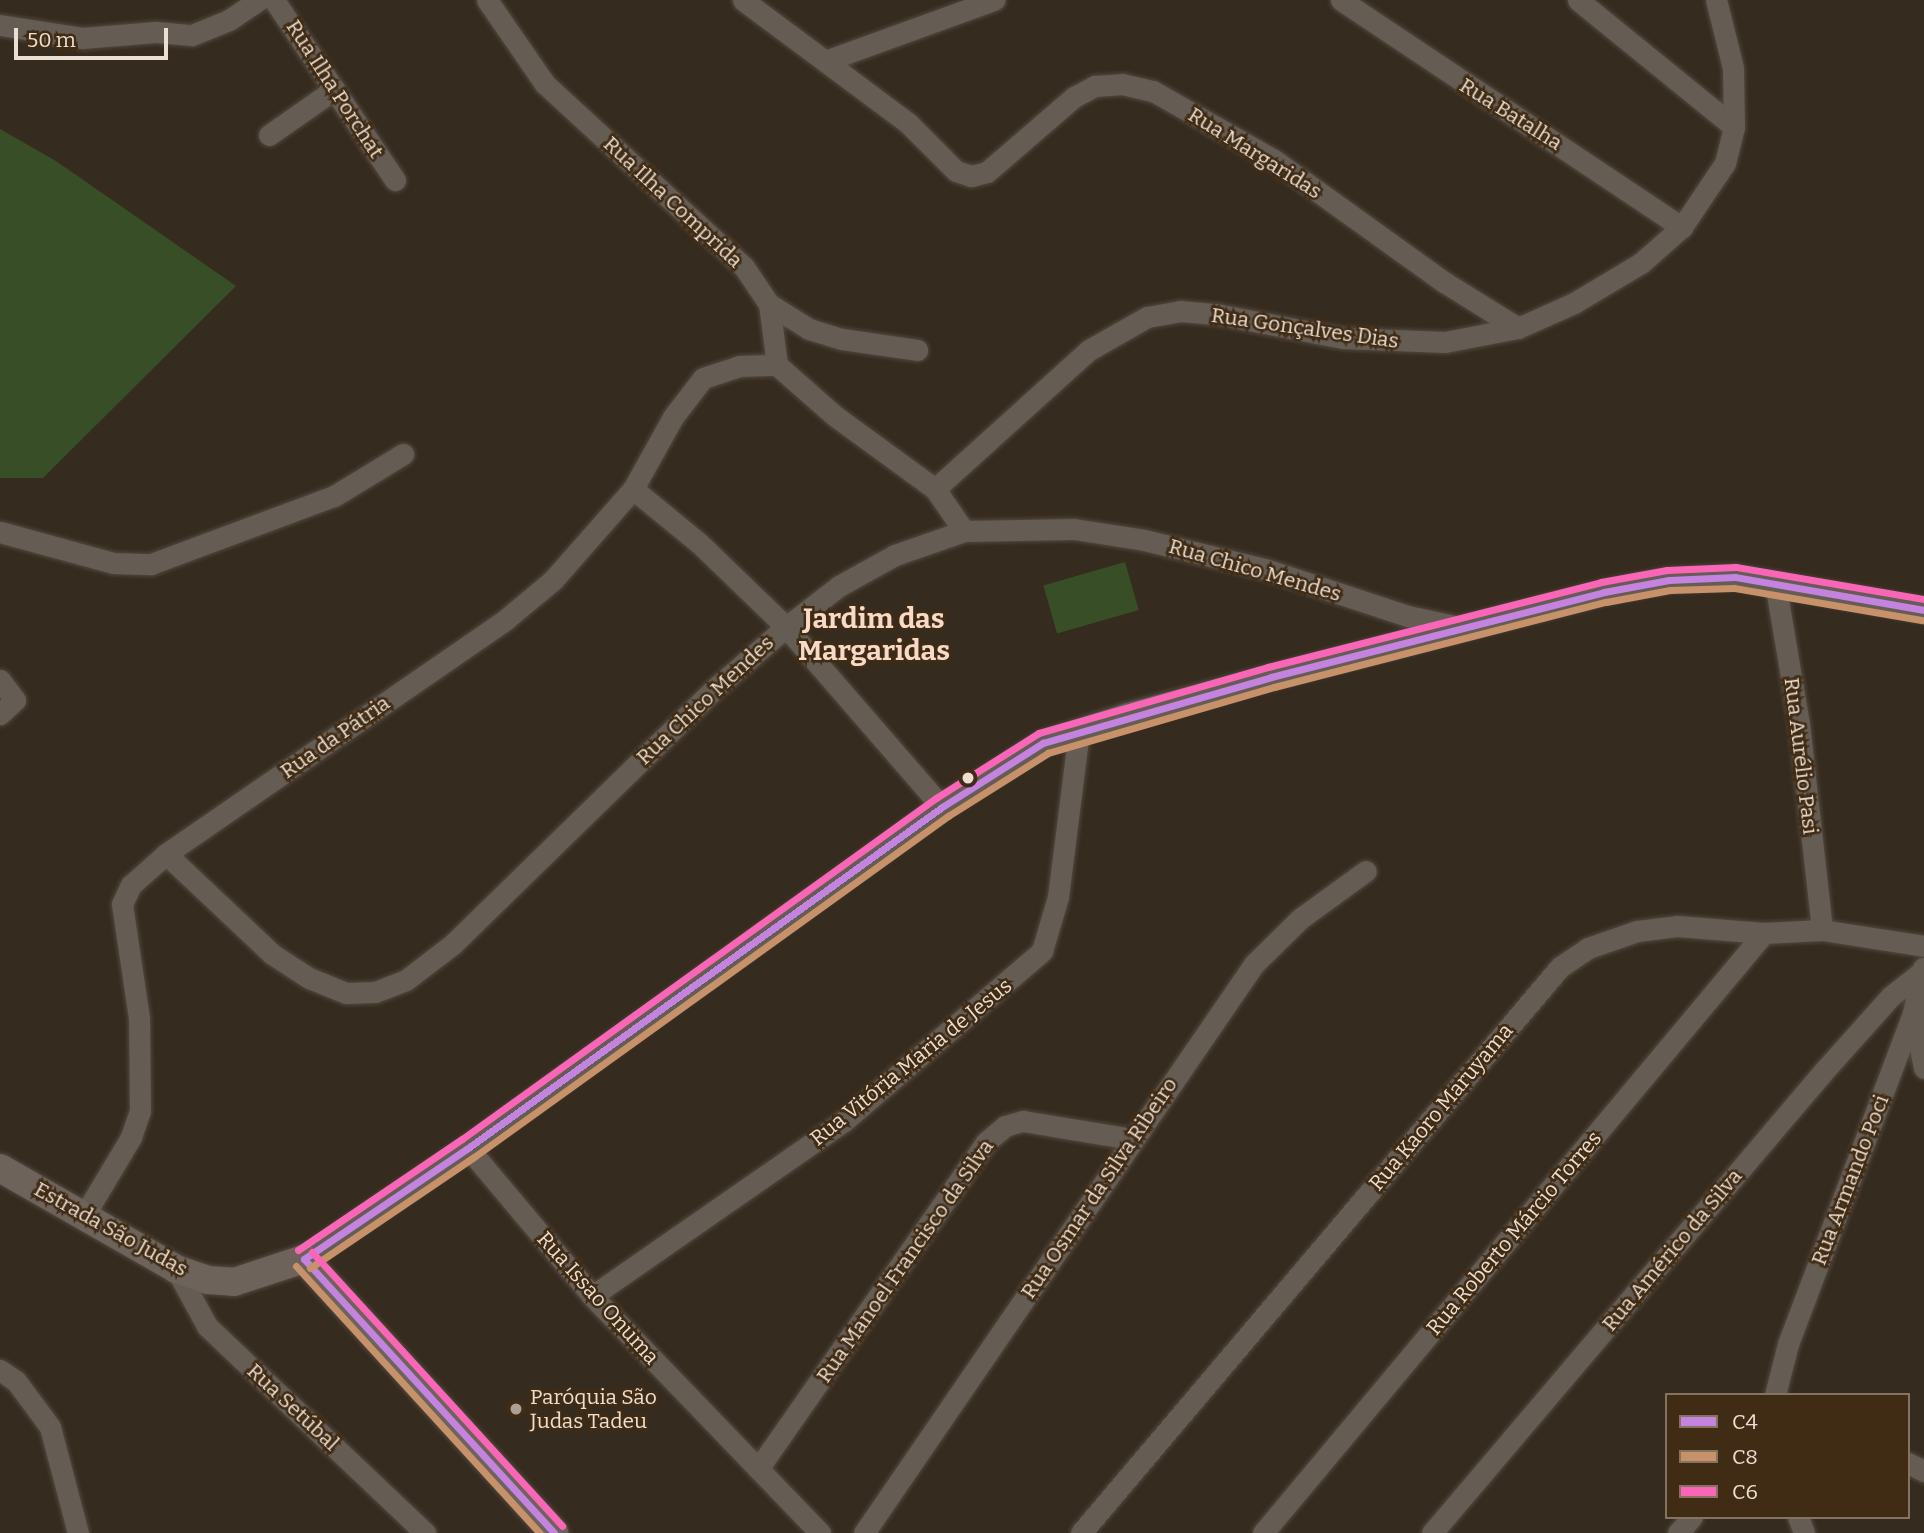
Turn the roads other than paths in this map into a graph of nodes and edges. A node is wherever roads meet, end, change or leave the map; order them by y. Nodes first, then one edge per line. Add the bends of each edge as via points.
1 (259, 0) edge
2 (274, 0) edge
3 (487, 0) edge
4 (743, 0) edge
5 (994, 0) edge
6 (1341, 0) edge
7 (1578, 0) edge
8 (1716, 0) edge
9 (0, 25) edge
10 (828, 60) junction
11 (335, 89) junction
12 (1734, 127) junction
13 (269, 135) dead end
14 (395, 180) dead end
15 (1682, 227) junction
16 (769, 304) junction
17 (1518, 328) junction
18 (918, 350) dead end
19 (777, 365) junction
20 (403, 454) dead end
21 (633, 489) junction
22 (935, 489) junction
23 (964, 531) junction
24 (0, 532) edge
25 (1775, 582) junction
26 (1924, 610) edge
27 (786, 627) junction
28 (1466, 629) junction
29 (0, 680) edge
30 (0, 714) edge
31 (1079, 731) junction
32 (942, 807) junction
33 (166, 854) junction
34 (1366, 871) dead end
35 (1822, 930) junction
36 (1764, 933) junction
37 (1924, 946) edge
38 (1921, 970) edge
39 (1913, 1013) junction
40 (1924, 1068) edge
41 (1132, 1139) junction
42 (468, 1148) junction
43 (0, 1168) edge
44 (85, 1214) junction
45 (304, 1259) junction
46 (176, 1269) junction
47 (592, 1296) junction
48 (0, 1370) edge
49 (1776, 1393) edge
50 (758, 1469) junction
51 (1690, 1519) edge
52 (1088, 1530) edge
53 (78, 1533) edge
54 (425, 1533) edge
55 (554, 1533) edge
56 (820, 1533) edge
57 (864, 1533) edge
58 (1264, 1533) edge
59 (1432, 1533) edge
60 (1678, 1533) edge

1 - 9 street via 229,20 192,35 156,32 82,38
2 - 11 street, Rua Ilha Porchat
3 - 16 street, Rua Ilha Comprida via 545,84 710,233 744,267
4 - 10 street
5 - 10 street
6 - 15 street, Rua Batalha
7 - 12 street
8 - 12 street, Rua Gonçalves Dias via 1733,68
10 - 17 street, Rua Margaridas via 908,123 956,171 971,176 987,172 1074,97 1095,86 1122,84 1153,91 1273,160 1444,282
11 - 13 street
11 - 14 street, Rua Ilha Porchat
12 - 15 street, Rua Gonçalves Dias via 1725,163
15 - 17 street, Rua Gonçalves Dias via 1597,290
16 - 18 street via 809,328 842,339
16 - 19 street, Rua Ilha Comprida
17 - 22 street, Rua Gonçalves Dias via 1487,337 1399,344 1216,314 1180,312 1147,317 1120,328 1089,350
19 - 21 street, Rua da Pátria via 738,366 703,378 673,417
19 - 22 street via 835,416
20 - 24 street via 334,496 151,564 113,562
21 - 27 street
21 - 33 street, Rua da Pátria via 553,580 505,620
22 - 23 street
23 - 27 street, Rua Chico Mendes via 895,555 839,586
23 - 28 street, Rua Chico Mendes via 1074,529 1144,540 1265,569 1408,616
25 - 26 street
25 - 28 street via 1735,577 1669,580
25 - 35 street, Rua Aurélio Pasi via 1799,724
27 - 32 street
27 - 33 street, Rua Chico Mendes via 712,691 453,944 406,979 375,992 346,993 309,978 272,954
28 - 31 street
29 - 30 street via 15,700
31 - 32 street via 1044,744
31 - 47 street, Rua Vitória Maria de Jesus via 1058,897 1042,951 844,1121
32 - 42 street
33 - 44 street, Rua da Pátria via 131,885 122,904 139,1018 140,1111 131,1137
34 - 41 street, Rua Osmar da Silva Ribeiro via 1301,918 1254,964
35 - 36 street, Rua Kaoro Maruyama
35 - 37 street, Rua Kaoro Maruyama
36 - 52 street, Rua Kaoro Maruyama via 1676,926 1637,931 1588,948 1560,967
36 - 58 street, Rua Roberto Márcio Torres
38 - 39 street, Rua Armando Poci
38 - 59 street, Rua Américo da Silva via 1891,996 1823,1072
39 - 40 street
39 - 49 street, Rua Armando Poci via 1788,1344
41 - 50 street, Rua Manoel Francisco da Silva via 1023,1121 1005,1126 985,1142
41 - 57 street, Rua Osmar da Silva Ribeiro
42 - 45 street
42 - 47 street, Rua Issao Onuma
43 - 44 main road, Estrada São Judas
44 - 46 main road, Estrada São Judas
45 - 46 main road, Estrada São Judas via 234,1282 208,1280
45 - 55 main road
46 - 54 street, Rua Setúbal via 207,1326
47 - 50 street, Rua Issao Onuma
48 - 53 street via 16,1381 50,1427
50 - 56 street, Rua Issao Onuma
51 - 60 street

